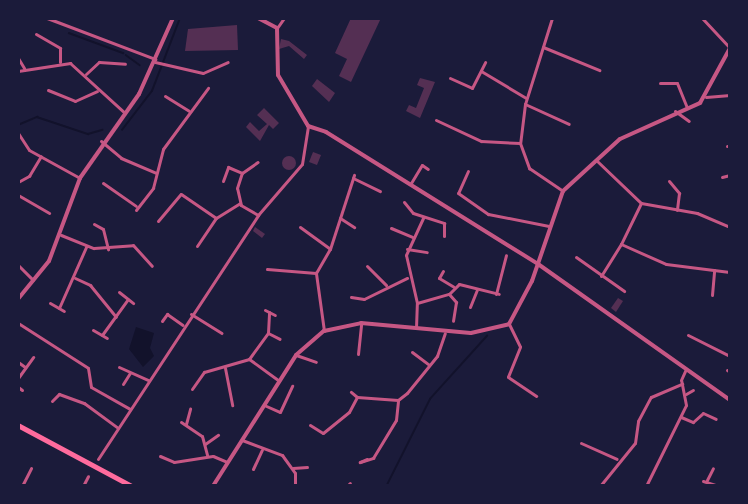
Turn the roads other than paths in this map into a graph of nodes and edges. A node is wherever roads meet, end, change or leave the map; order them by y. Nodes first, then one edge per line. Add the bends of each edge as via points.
1 (47, 18) edge
2 (173, 18) edge
3 (258, 18) edge
4 (284, 18) edge
5 (552, 18) edge
6 (702, 18) edge
7 (277, 28) junction
8 (36, 34) dead end
9 (543, 47) junction
10 (730, 48) edge
11 (18, 58) edge
12 (157, 61) junction
13 (60, 62) junction
14 (228, 62) dead end
15 (485, 62) dead end
16 (125, 64) dead end
17 (24, 68) junction
18 (481, 70) junction
19 (599, 70) dead end
20 (18, 71) edge
21 (86, 74) junction
22 (450, 78) dead end
23 (660, 82) dead end
24 (208, 88) dead end
25 (48, 90) dead end
26 (98, 91) junction
27 (730, 95) edge
28 (165, 96) dead end
29 (706, 97) junction
30 (526, 98) junction
31 (525, 104) junction
32 (687, 108) junction
33 (189, 111) junction
34 (675, 111) junction
35 (125, 113) junction
36 (436, 120) dead end
37 (689, 121) dead end
38 (569, 124) dead end
39 (308, 126) junction
40 (18, 133) edge
41 (166, 137) dead end
42 (101, 141) junction
43 (172, 141) junction
44 (520, 143) junction
45 (40, 156) junction
46 (596, 160) junction
47 (258, 162) dead end
48 (428, 169) dead end
49 (468, 171) dead end
50 (156, 173) junction
51 (242, 173) junction
52 (730, 175) edge
53 (722, 177) dead end
54 (80, 178) junction
55 (669, 181) dead end
56 (18, 182) edge
57 (223, 182) dead end
58 (103, 183) dead end
59 (411, 183) junction
60 (380, 191) dead end
61 (563, 191) junction
62 (18, 195) edge
63 (468, 201) junction
64 (404, 202) dead end
65 (240, 203) junction
66 (641, 203) junction
67 (464, 206) dead end
68 (676, 210) junction
69 (49, 213) dead end
70 (258, 215) junction
71 (216, 218) junction
72 (340, 218) junction
73 (423, 218) junction
74 (158, 221) dead end
75 (94, 224) dead end
76 (549, 226) junction
77 (354, 227) dead end
78 (730, 227) edge
79 (300, 228) dead end
80 (391, 228) dead end
81 (61, 236) junction
82 (444, 236) dead end
83 (412, 237) junction
84 (621, 244) junction
85 (86, 246) junction
86 (197, 246) dead end
87 (108, 249) junction
88 (330, 249) junction
89 (407, 249) junction
90 (427, 252) dead end
91 (506, 255) dead end
92 (576, 257) dead end
93 (538, 264) junction
94 (18, 265) edge
95 (152, 266) dead end
96 (367, 266) dead end
97 (267, 269) dead end
98 (714, 270) junction
99 (443, 271) dead end
100 (730, 272) edge
101 (316, 273) junction
102 (601, 276) junction
103 (75, 278) junction
104 (407, 278) junction
105 (35, 281) junction
106 (386, 285) junction
107 (454, 287) junction
108 (477, 290) junction
109 (624, 291) dead end
110 (119, 292) dead end
111 (449, 294) junction
112 (712, 295) dead end
113 (351, 297) dead end
114 (18, 299) edge
115 (128, 299) junction
116 (50, 303) dead end
117 (133, 303) dead end
118 (417, 303) junction
119 (470, 307) dead end
120 (59, 308) junction
121 (265, 310) dead end
122 (64, 311) dead end
123 (269, 312) junction
124 (190, 314) junction
125 (275, 315) dead end
126 (116, 317) junction
127 (162, 321) dead end
128 (453, 321) dead end
129 (18, 323) edge
130 (361, 323) junction
131 (509, 324) junction
132 (183, 325) junction
133 (415, 329) junction
134 (93, 330) dead end
135 (324, 331) junction
136 (221, 333) dead end
137 (268, 333) junction
138 (445, 333) junction
139 (102, 335) junction
140 (688, 335) dead end
141 (107, 338) dead end
142 (280, 339) dead end
143 (412, 352) dead end
144 (358, 354) dead end
145 (296, 355) junction
146 (730, 356) edge
147 (33, 357) dead end
148 (249, 359) junction
149 (18, 362) edge
150 (316, 362) dead end
151 (429, 365) junction
152 (25, 367) junction
153 (119, 367) dead end
154 (225, 368) junction
155 (686, 369) junction
156 (130, 374) junction
157 (18, 378) edge
158 (148, 380) junction
159 (279, 381) junction
160 (123, 384) dead end
161 (682, 384) junction
162 (292, 386) dead end
163 (18, 387) edge
164 (192, 389) dead end
165 (22, 390) dead end
166 (693, 390) dead end
167 (351, 392) dead end
168 (686, 394) junction
169 (536, 396) dead end
170 (357, 397) junction
171 (398, 400) junction
172 (730, 400) edge
173 (52, 401) dead end
174 (232, 405) dead end
175 (264, 405) junction
176 (130, 409) junction
177 (190, 409) dead end
178 (681, 417) junction
179 (716, 419) dead end
180 (181, 422) dead end
181 (186, 424) junction
182 (18, 425) edge
183 (310, 425) dead end
184 (118, 428) junction
185 (218, 435) dead end
186 (242, 440) junction
187 (581, 443) dead end
188 (205, 444) junction
189 (262, 450) junction
190 (207, 455) junction
191 (160, 456) dead end
192 (98, 459) dead end
193 (367, 459) dead end
194 (617, 459) junction
195 (227, 462) junction
196 (307, 467) dead end
197 (31, 468) dead end
198 (293, 468) junction
199 (713, 468) dead end
200 (253, 469) dead end
201 (88, 476) dead end
202 (22, 486) edge
203 (83, 486) edge
204 (132, 486) edge
205 (213, 486) edge
206 (295, 486) edge
207 (600, 486) edge
208 (646, 486) edge
209 (718, 486) edge

1 - 12 street
2 - 12 street
3 - 7 street
4 - 7 street
5 - 9 street
6 - 10 street
7 - 39 street via 278,75
8 - 13 street via 60,48
9 - 19 street
9 - 30 street
10 - 29 street
11 - 17 street
12 - 14 street via 203,73
12 - 35 street
13 - 17 street
13 - 21 street
15 - 18 street
16 - 21 street via 99,62
17 - 20 street
18 - 22 street via 472,88
18 - 30 street
21 - 26 street
23 - 32 street via 677,83
24 - 33 street
25 - 26 street via 75,101
26 - 35 street
27 - 29 street
28 - 33 street
29 - 32 street
30 - 31 street
31 - 38 street
31 - 44 street
32 - 34 street
33 - 43 street
34 - 37 street
34 - 46 street via 620,139
35 - 42 street
36 - 44 street via 481,141
39 - 59 street
39 - 70 street via 302,164
40 - 45 street
41 - 43 street
42 - 50 street via 121,158
42 - 54 street
43 - 50 street via 163,149
44 - 61 street via 529,168
45 - 54 street
45 - 56 street via 29,176
46 - 61 street
46 - 66 street
47 - 51 street
48 - 59 street via 422,165
49 - 63 street via 457,190
50 - 58 street via 153,188 136,208
51 - 57 street via 228,167
51 - 65 street via 237,188
52 - 53 street
54 - 81 street
55 - 68 street via 678,190
59 - 93 street
60 - 72 street via 354,176
61 - 76 street
62 - 69 street
63 - 67 street
63 - 76 street via 493,217
64 - 73 street
65 - 70 street
65 - 71 street
66 - 68 street
66 - 84 street
68 - 78 street
70 - 124 street
71 - 74 street via 181,195
71 - 86 street
72 - 77 street
72 - 88 street
73 - 82 street via 444,223
73 - 83 street
75 - 87 street via 103,230
76 - 93 street
79 - 88 street
80 - 83 street
81 - 85 street
81 - 105 street
83 - 89 street
84 - 98 street via 661,263
84 - 102 street
85 - 87 street
85 - 103 street
87 - 95 street via 133,245
88 - 101 street
89 - 90 street
89 - 104 street
91 - 108 street via 498,294
92 - 102 street
93 - 131 street
93 - 155 street
94 - 105 street
96 - 106 street
97 - 101 street
98 - 100 street
98 - 112 street
99 - 107 street via 439,278
101 - 135 street
102 - 109 street
103 - 120 street
103 - 126 street via 90,285
104 - 106 street
104 - 118 street
105 - 114 street
106 - 113 street via 364,299
107 - 108 street via 466,284
107 - 111 street
108 - 119 street
110 - 115 street
111 - 118 street
111 - 128 street via 456,302
115 - 117 street
115 - 126 street
116 - 120 street
118 - 133 street
120 - 122 street
121 - 123 street
123 - 125 street
123 - 137 street
124 - 132 street
124 - 136 street
126 - 139 street
127 - 132 street via 166,314
129 - 176 street via 88,368 91,387
130 - 133 street
130 - 135 street
130 - 144 street
131 - 138 street
131 - 169 street via 520,347 508,377
132 - 158 street
133 - 138 street
134 - 139 street
135 - 145 street
137 - 142 street
137 - 148 street
138 - 151 street
139 - 141 street
140 - 146 street
143 - 151 street
145 - 150 street
145 - 159 street
147 - 152 street
148 - 154 street
148 - 159 street
149 - 152 street
151 - 171 street
152 - 157 street
153 - 156 street
154 - 164 street via 204,372
154 - 174 street
155 - 161 street
155 - 172 street
156 - 158 street
156 - 160 street
158 - 176 street
159 - 175 street
161 - 168 street
161 - 194 street via 651,397 638,421 635,443
162 - 175 street via 279,412
163 - 165 street
166 - 168 street
167 - 170 street
168 - 178 street
170 - 171 street
170 - 183 street via 349,412 323,433
171 - 193 street via 396,420 373,458
173 - 184 street via 58,394 84,403
175 - 186 street
176 - 184 street
177 - 181 street
178 - 179 street via 693,422 703,413
178 - 208 street
180 - 181 street
181 - 188 street
182 - 204 main road
184 - 192 street
185 - 188 street
186 - 189 street
186 - 195 street
187 - 194 street
188 - 190 street
189 - 198 street via 282,455
189 - 200 street
190 - 191 street via 174,462
190 - 195 street
194 - 207 street
195 - 205 street
196 - 198 street
197 - 202 street
198 - 206 street
199 - 209 street via 705,481
201 - 203 street

